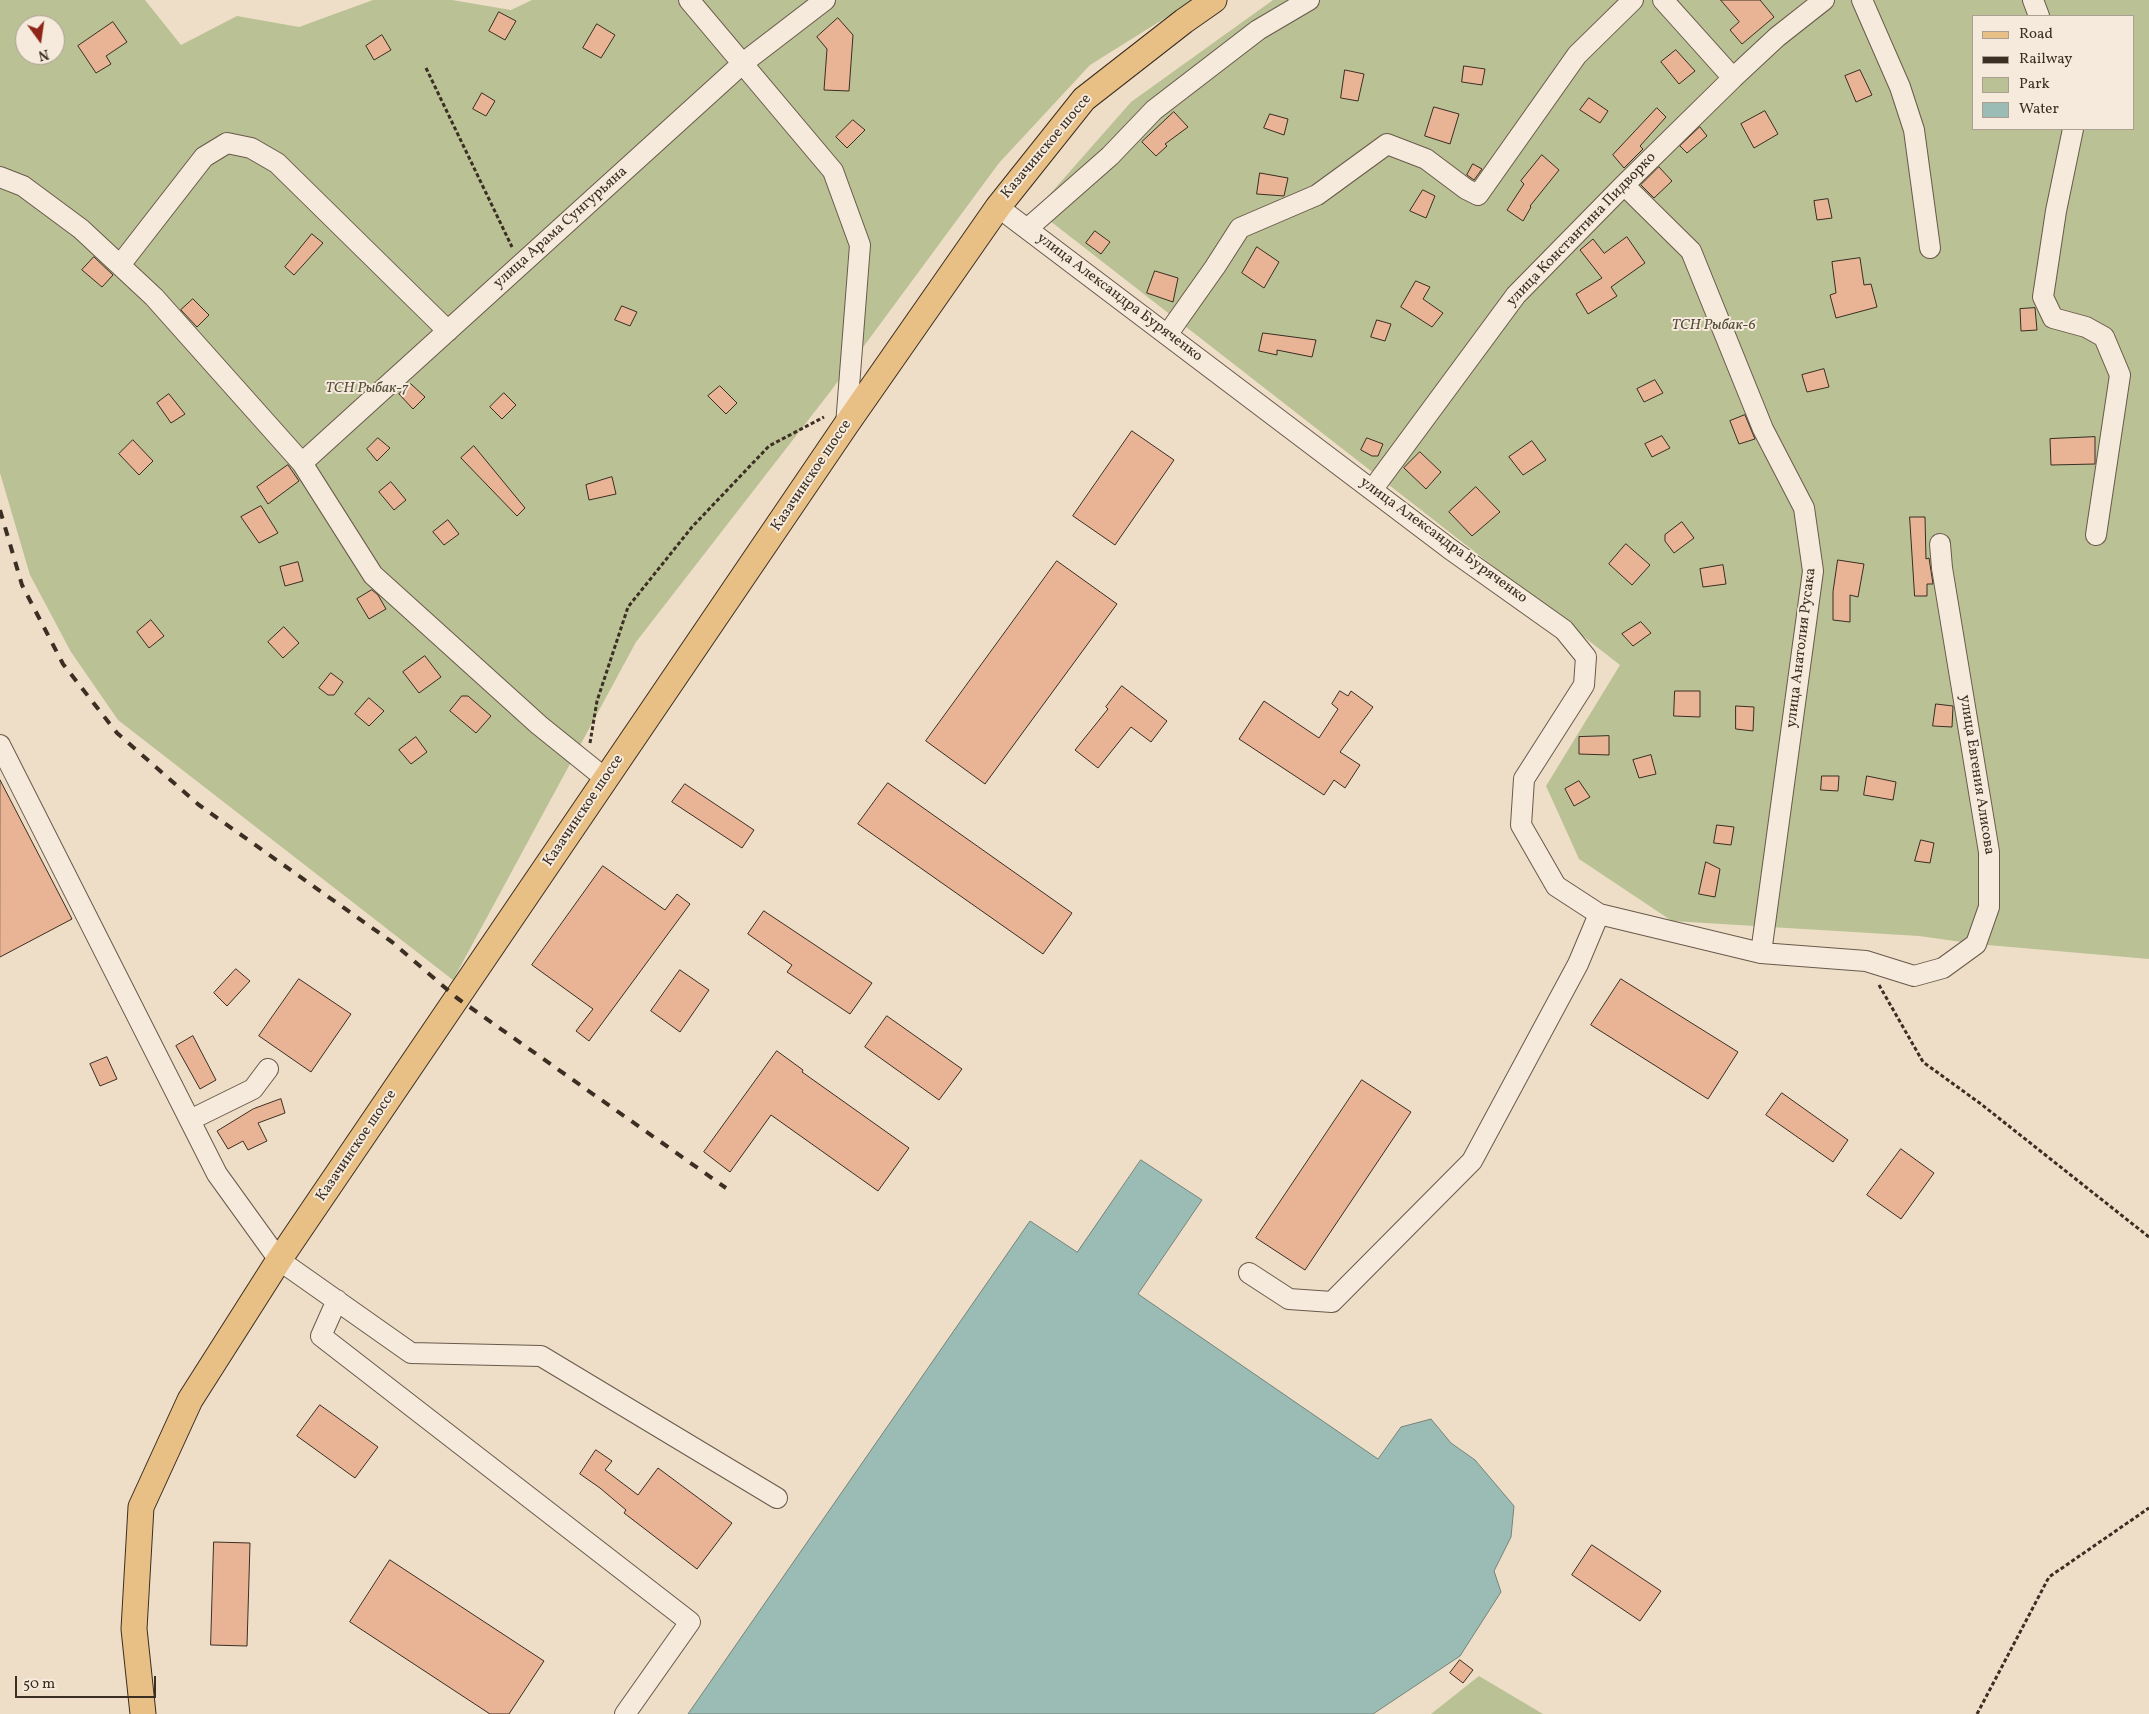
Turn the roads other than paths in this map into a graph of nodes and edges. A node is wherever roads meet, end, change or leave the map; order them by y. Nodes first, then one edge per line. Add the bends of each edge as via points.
1 (689, 0) edge
2 (825, 0) edge
3 (1214, 0) edge
4 (1309, 0) edge
5 (1633, 0) edge
6 (1663, 0) edge
7 (1824, 0) edge
8 (1862, 0) edge
9 (2033, 0) edge
10 (2039, 15) edge
11 (742, 63) junction
12 (1733, 78) junction
13 (2073, 130) edge
14 (0, 177) edge
15 (1624, 185) junction
16 (998, 207) junction
17 (1027, 228) junction
18 (1930, 248) dead end
19 (120, 265) junction
20 (448, 331) junction
21 (1167, 334) junction
22 (847, 415) junction
23 (302, 462) junction
24 (1372, 490) junction
25 (2096, 536) dead end
26 (1940, 544) dead end
27 (0, 745) edge
28 (596, 771) junction
29 (1599, 914) junction
30 (1761, 953) junction
31 (268, 1069) dead end
32 (190, 1120) junction
33 (279, 1260) junction
34 (1249, 1273) dead end
35 (337, 1300) junction
36 (777, 1498) dead end
37 (143, 1714) edge
38 (626, 1714) edge

1 - 11 street
2 - 11 street, улица Арама Сунгурьяна
3 - 16 main road, Казачинское шоссе via 1084,99
4 - 17 street via 1258,30 1154,110 1110,156
5 - 21 street via 1577,55 1478,195 1426,159 1387,144 1317,195 1240,228
6 - 12 street
7 - 12 street, улица Константина Пидворко
8 - 18 street via 1900,87 1914,130
9 - 10 street
11 - 20 street, улица Арама Сунгурьяна
11 - 22 street via 833,171 860,245
12 - 15 street, улица Константина Пидворко
13 - 25 street via 2043,297 2053,318 2086,327 2104,337 2120,375
14 - 19 street via 23,186 81,229
15 - 24 street, улица Константина Пидворко via 1516,295
15 - 30 street, улица Анатолия Русака via 1692,251 1763,429 1804,508 1814,571
16 - 17 street, улица Александра Буряченко
16 - 22 main road, Казачинское шоссе
17 - 21 street, улица Александра Буряченко
19 - 20 street via 204,157 227,143 243,146 277,163
19 - 23 street via 154,297
20 - 23 street, улица Арама Сунгурьяна
21 - 24 street, улица Александра Буряченко
22 - 28 main road, Казачинское шоссе
23 - 28 street via 373,575 539,725
24 - 29 street, улица Александра Буряченко via 1564,630 1586,657 1584,685 1524,780 1521,825 1556,886
26 - 30 street, улица Евгения Алисова via 1989,852 1989,907 1976,944 1943,968 1914,976 1866,961
27 - 32 street
28 - 33 main road, Казачинское шоссе
29 - 30 street, улица Александра Буряченко
29 - 34 street via 1578,964 1472,1161 1332,1302 1289,1299
31 - 32 street via 252,1089
32 - 33 street via 217,1174
33 - 35 street
33 - 37 main road, Казачинское шоссе via 190,1400 141,1507 134,1629
35 - 36 street via 410,1353 541,1356
35 - 38 street via 321,1336 690,1622

